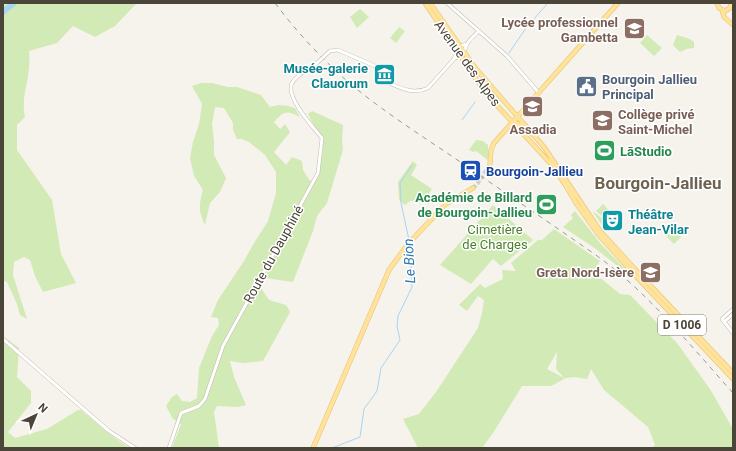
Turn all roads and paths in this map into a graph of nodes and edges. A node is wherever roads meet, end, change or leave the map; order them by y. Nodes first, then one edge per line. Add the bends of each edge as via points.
1 (425, 3) edge
2 (430, 3) edge
3 (447, 3) edge
4 (618, 3) edge
5 (713, 3) edge
6 (731, 3) edge
7 (717, 5) edge
8 (724, 10) junction
9 (733, 25) edge
10 (479, 31) junction
11 (467, 44) junction
12 (460, 46) junction
13 (457, 50) junction
14 (464, 52) junction
15 (461, 56) junction
16 (455, 58) junction
17 (539, 93) junction
18 (518, 116) junction
19 (513, 122) junction
20 (536, 136) junction
21 (490, 164) tunnel mouth
22 (473, 188) tunnel mouth
23 (588, 217) junction
24 (733, 308) edge
25 (733, 314) edge
26 (723, 321) junction
27 (733, 334) edge
28 (3, 339) edge
29 (733, 373) edge
30 (733, 379) edge
31 (135, 448) edge
32 (169, 448) edge
33 (313, 448) edge

1 - 13 main road, Avenue des Alpes / D 1006
2 - 12 main road, Avenue des Alpes / D 1006
3 - 10 street
4 - 17 main road
5 - 7 main road
6 - 8 main road via 730,8
7 - 8 main road
8 - 9 main road via 724,17
10 - 11 street
10 - 17 street via 507,56
11 - 12 street
11 - 14 street
12 - 13 street
12 - 14 main road, Avenue des Alpes / D 1006
13 - 15 main road, Avenue des Alpes / D 1006
13 - 16 street
14 - 15 street
14 - 18 main road, Avenue des Alpes / D 1006 via 483,78
15 - 16 street
15 - 19 main road, Avenue des Alpes / D 1006 via 482,88
16 - 32 street, Route du Dauphiné, bridge via 428,88 411,92 382,80 375,66 338,50 330,51 299,75 292,84 291,94 294,101 322,138 318,173 223,346 206,399 199,406 181,413
17 - 18 main road
18 - 19 main road
18 - 20 main road, Avenue des Alpes / D 1006
19 - 20 main road, Avenue des Alpes / D 1006
19 - 21 main road via 494,144
19 - 23 main road, Avenue des Alpes / D 1006 via 556,170
20 - 23 main road, Avenue des Alpes / D 1006 via 561,170
22 - 33 main road via 446,204 408,244 388,270
23 - 29 main road, D 1006
23 - 30 main road, D 1006 via 598,234 631,271
24 - 26 street
25 - 26 street
26 - 27 street
28 - 31 street via 109,431

